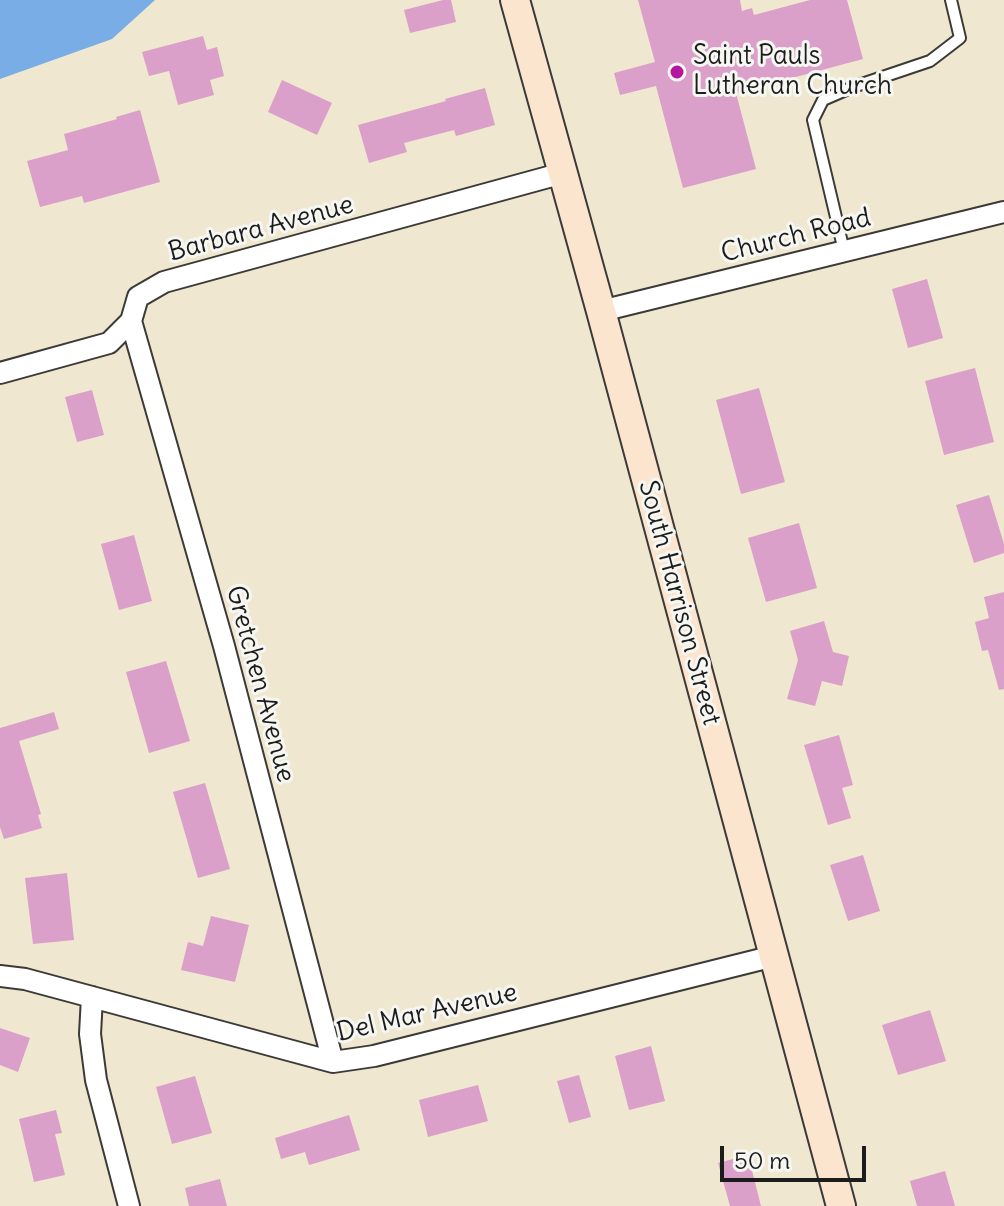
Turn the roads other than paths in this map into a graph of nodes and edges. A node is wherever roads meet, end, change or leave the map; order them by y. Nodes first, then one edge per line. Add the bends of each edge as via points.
1 (515, 0) edge
2 (951, 0) edge
3 (563, 173) junction
4 (1004, 213) edge
5 (844, 251) junction
6 (601, 311) junction
7 (131, 321) junction
8 (0, 373) edge
9 (774, 956) junction
10 (0, 976) edge
11 (92, 997) junction
12 (333, 1062) junction
13 (129, 1206) edge
14 (841, 1206) edge

1 - 3 main road, South Harrison Street
2 - 5 lane via 960,38 930,61 823,100 813,120
3 - 6 main road, South Harrison Street
3 - 7 street, Barbara Avenue via 164,282 138,297
4 - 5 street, Church Road
5 - 6 street, Church Road
6 - 9 main road, South Harrison Street
7 - 8 street, Barbara Avenue via 109,343
7 - 12 street, Gretchen Avenue via 224,646
9 - 12 street, Del Mar Avenue
9 - 14 main road, South Harrison Street
10 - 11 street, Del Mar Avenue
11 - 12 street, Del Mar Avenue
11 - 13 street via 96,1080

